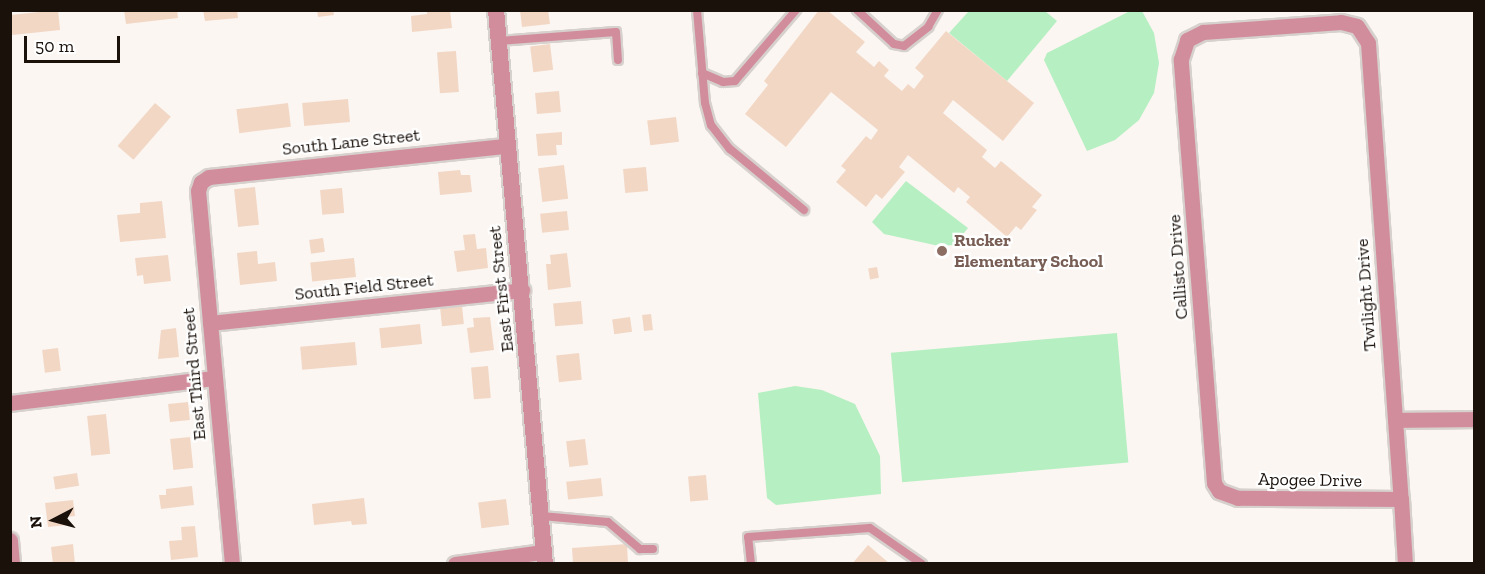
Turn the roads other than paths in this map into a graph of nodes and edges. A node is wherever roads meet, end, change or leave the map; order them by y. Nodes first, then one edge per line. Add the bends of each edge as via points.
1 (496, 10) edge
2 (697, 10) edge
3 (796, 10) edge
4 (857, 10) edge
5 (938, 10) edge
6 (1357, 26) joint
7 (499, 41) junction
8 (618, 60) dead end
9 (702, 72) junction
10 (506, 146) junction
11 (201, 182) joint
12 (804, 210) dead end
13 (522, 290) junction
14 (210, 323) junction
15 (214, 378) junction
16 (10, 404) edge
17 (1474, 419) edge
18 (1395, 420) junction
19 (1219, 491) joint
20 (1401, 499) junction
21 (542, 516) junction
22 (10, 541) edge
23 (653, 549) dead end
24 (544, 558) edge
25 (12, 564) edge
26 (231, 564) edge
27 (455, 564) edge
28 (751, 564) edge
29 (922, 564) edge
30 (1406, 564) edge

1 - 7 street, East First Street
2 - 9 lane
3 - 9 lane via 735,81 723,82
4 - 5 lane via 894,44 904,46 928,27
6 - 18 street, Twilight Drive via 1368,43
6 - 19 street, Callisto Drive via 1341,22 1203,32 1187,40 1181,59 1212,472
7 - 8 lane via 615,32
7 - 10 street, East First Street
9 - 12 lane via 711,125 730,149
10 - 11 street, South Lane Street via 209,177
10 - 13 street, East First Street
11 - 14 street, East Third Street via 198,191
13 - 14 street, South Field Street
13 - 21 street, East First Street
14 - 15 street, East Third Street
15 - 16 street
15 - 26 street, East Third Street
17 - 18 street
18 - 20 street, Twilight Drive
19 - 20 street, Apogee Drive via 1238,498
20 - 30 street, Twilight Drive
21 - 23 lane via 608,522 640,549
21 - 24 street, East First Street
22 - 25 street
24 - 27 street
28 - 29 lane via 748,537 870,528

